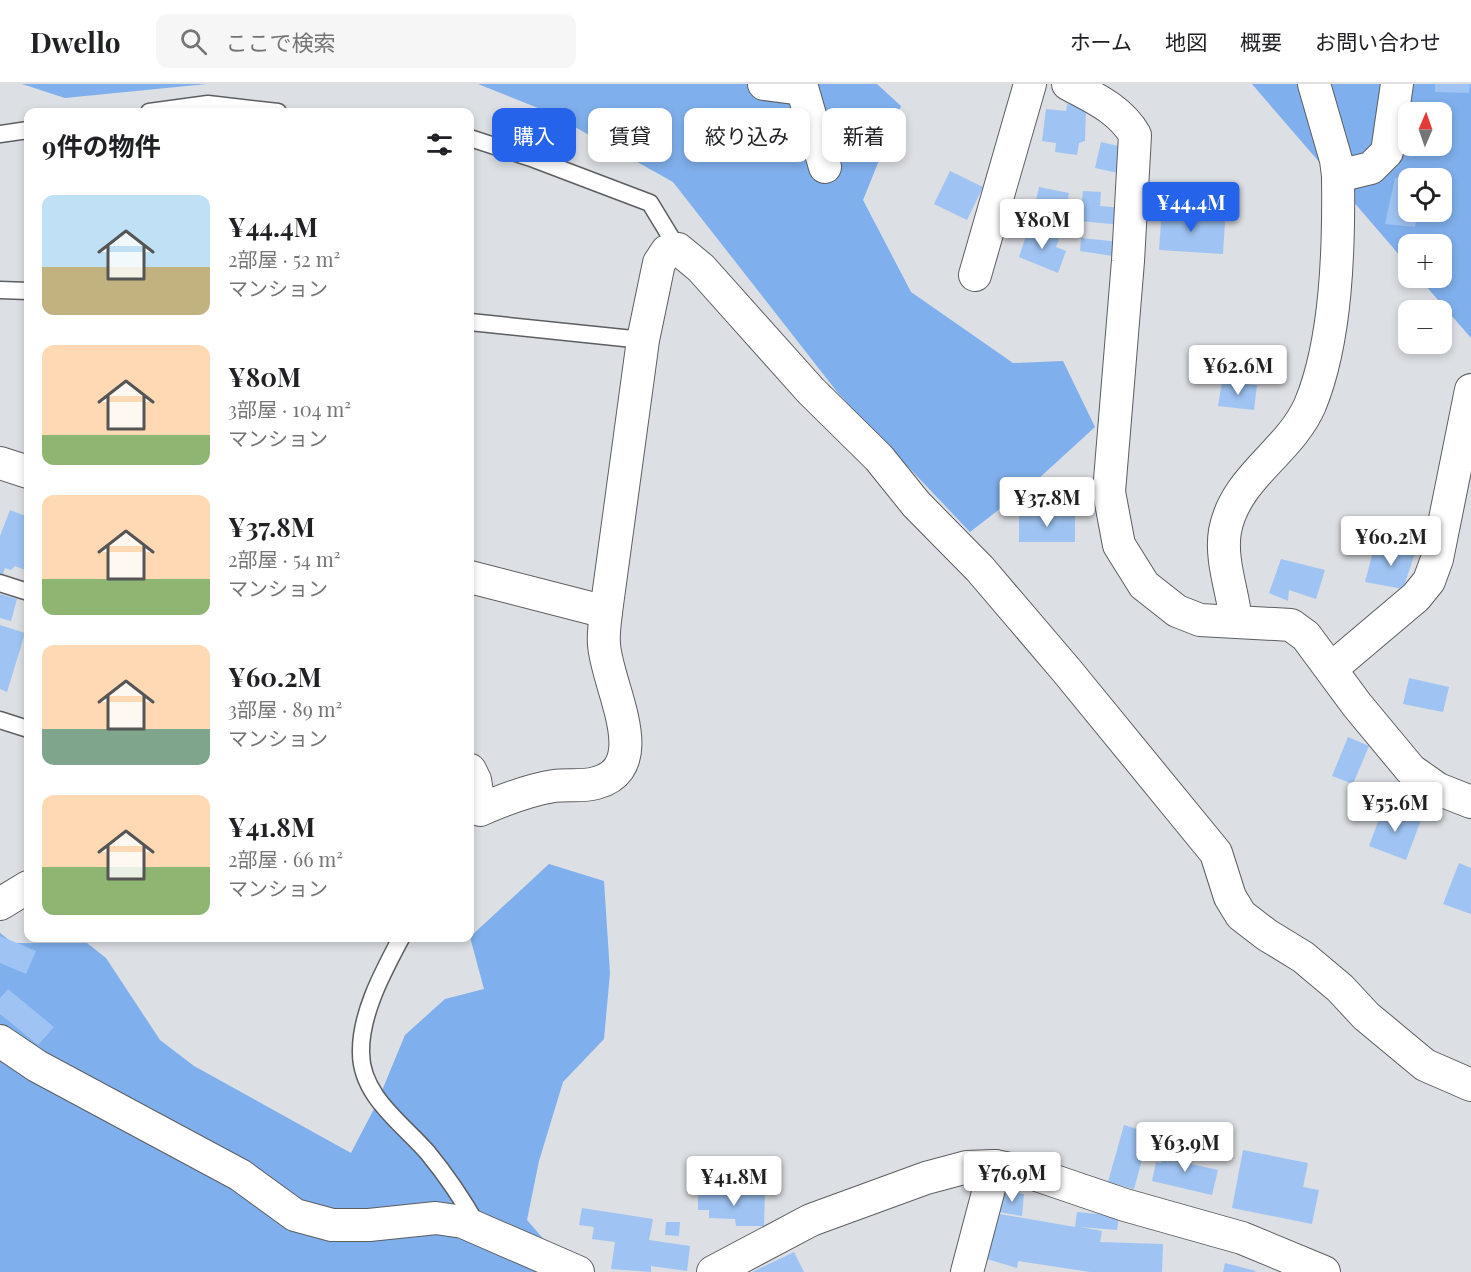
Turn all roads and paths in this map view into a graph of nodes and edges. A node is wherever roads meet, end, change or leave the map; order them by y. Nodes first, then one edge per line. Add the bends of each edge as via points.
1 (764, 84) edge
2 (1030, 84) edge
3 (1068, 84) edge
4 (1314, 84) edge
5 (1398, 84) edge
6 (802, 86) edge
7 (179, 108) edge
8 (243, 108) edge
9 (24, 131) edge
10 (0, 134) edge
11 (474, 139) edge
12 (825, 167) dead end
13 (1338, 176) junction
14 (678, 249) junction
15 (975, 275) dead end
16 (0, 290) edge
17 (24, 291) edge
18 (474, 322) edge
19 (643, 340) junction
20 (1471, 390) edge
21 (0, 464) edge
22 (24, 471) edge
23 (474, 579) edge
24 (0, 583) edge
25 (24, 591) edge
26 (606, 612) junction
27 (1236, 621) junction
28 (1332, 668) junction
29 (0, 720) edge
30 (24, 728) edge
31 (474, 778) edge
32 (1471, 802) edge
33 (475, 818) edge
34 (24, 889) edge
35 (0, 904) edge
36 (398, 942) edge
37 (0, 1041) edge
38 (1471, 1085) edge
39 (995, 1166) junction
40 (479, 1228) junction
41 (578, 1272) edge
42 (713, 1272) edge
43 (967, 1272) edge
44 (1324, 1272) edge

1 - 6 street
2 - 15 street
3 - 27 street via 1107,105 1126,120 1135,135 1110,492 1119,545 1144,585 1178,611 1200,620
4 - 13 street
5 - 13 street via 1387,152 1371,168
6 - 12 street
7 - 8 lane via 208,104
9 - 10 lane
11 - 14 lane via 650,203
13 - 27 street via 1336,258 1328,338 1319,377 1297,429 1246,483 1225,530 1224,552
14 - 19 street via 667,251 659,263
14 - 38 street via 879,458 1053,654 1216,853 1230,897 1241,915 1303,957 1340,988 1366,1017 1425,1065
16 - 17 lane
18 - 19 lane
19 - 26 street
20 - 28 street via 1437,559 1429,581
21 - 22 street
23 - 26 street
24 - 25 lane
26 - 33 street via 604,644 626,735 626,753 620,768 610,778 594,784 526,792
27 - 28 street via 1291,625 1306,636
28 - 32 street via 1411,770 1438,789
29 - 30 lane
31 - 33 street
34 - 35 street
36 - 40 lane via 362,1034 360,1055 364,1074 386,1109 429,1155
37 - 40 street via 37,1066 240,1175 295,1215 332,1225 369,1226 436,1218
39 - 42 street via 967,1167 926,1178 821,1216
39 - 43 street
39 - 44 street via 1031,1173 1242,1238
40 - 41 street

